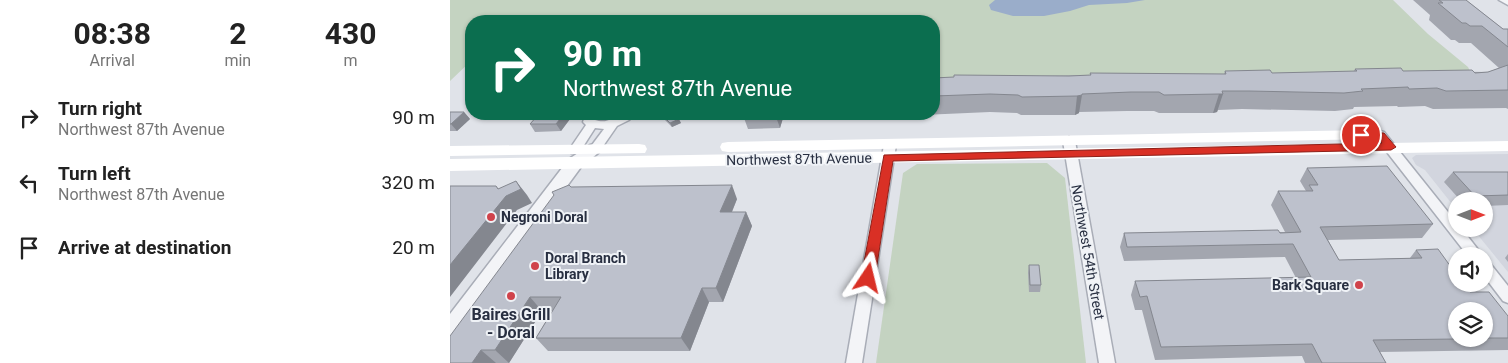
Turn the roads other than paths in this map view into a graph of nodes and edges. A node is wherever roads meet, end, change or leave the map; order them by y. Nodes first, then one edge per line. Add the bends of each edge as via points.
1 (592, 120) edge
2 (596, 120) edge
3 (619, 120) edge
4 (613, 124) junction
5 (1508, 134) edge
6 (1385, 141) junction
7 (1508, 146) edge
8 (1070, 148) junction
9 (595, 149) junction
10 (889, 151) junction
11 (450, 152) edge
12 (575, 156) junction
13 (450, 165) edge
14 (1469, 247) edge
15 (1493, 278) edge
16 (1508, 297) edge
17 (450, 330) edge
18 (854, 363) edge
19 (1107, 363) edge

1 - 12 street
2 - 4 street
3 - 4 street
4 - 9 street
5 - 6 main road, Northwest 87th Avenue
6 - 7 main road, Northwest 87th Avenue
6 - 8 main road, Northwest 87th Avenue
6 - 14 street
8 - 10 main road, Northwest 87th Avenue
8 - 19 street, Northwest 54th Street
9 - 10 main road, Northwest 87th Avenue
9 - 12 main road, Northwest 87th Avenue
10 - 12 main road, Northwest 87th Avenue
10 - 18 street
11 - 12 main road, Northwest 87th Avenue
12 - 13 main road, Northwest 87th Avenue
12 - 17 street
15 - 16 street

